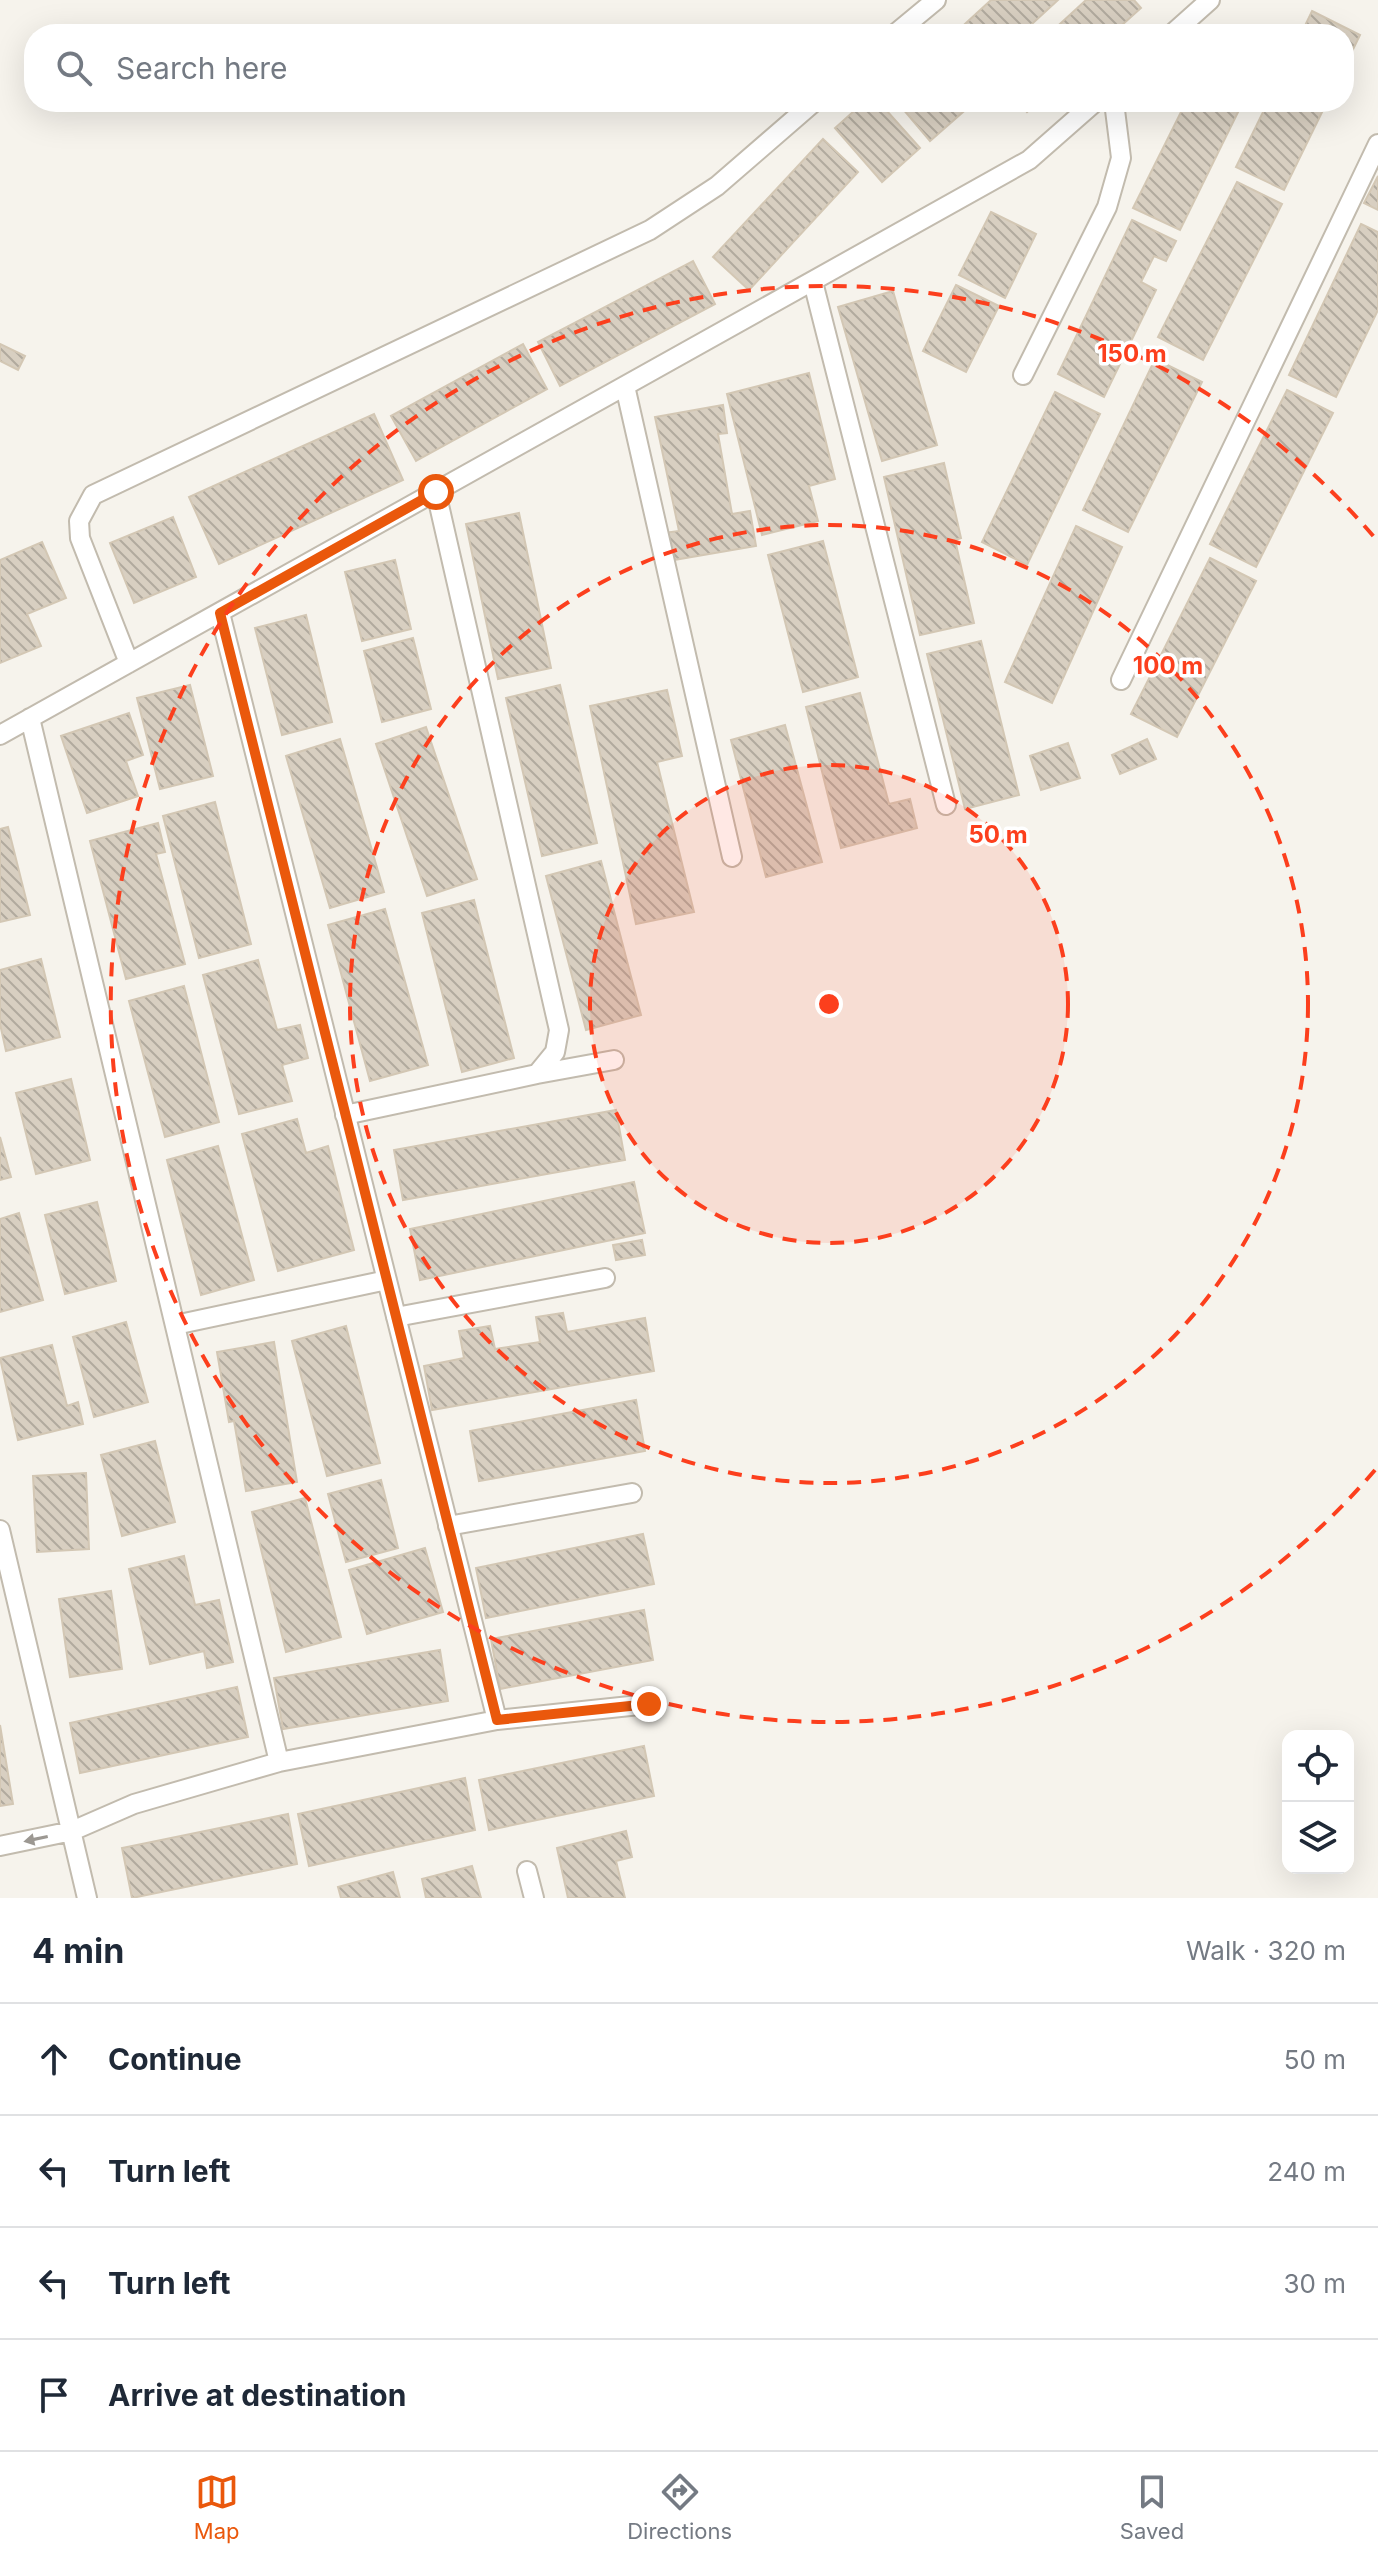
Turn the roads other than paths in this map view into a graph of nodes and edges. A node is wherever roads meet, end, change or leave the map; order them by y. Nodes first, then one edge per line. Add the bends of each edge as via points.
1 (936, 0) edge
2 (1210, 0) edge
3 (907, 24) edge
4 (1183, 24) edge
5 (802, 112) edge
6 (1084, 112) edge
7 (1115, 112) edge
8 (1378, 144) edge
9 (813, 282) junction
10 (1023, 375) dead end
11 (625, 386) junction
12 (436, 492) junction
13 (220, 613) junction
14 (129, 663) junction
15 (1121, 680) dead end
16 (30, 718) junction
17 (0, 735) edge
18 (946, 805) dead end
19 (732, 857) dead end
20 (614, 1060) dead end
21 (537, 1074) junction
22 (345, 1115) junction
23 (605, 1278) dead end
24 (387, 1280) junction
25 (396, 1317) junction
26 (175, 1325) junction
27 (632, 1493) dead end
28 (448, 1526) junction
29 (0, 1530) edge
30 (649, 1704) dead end
31 (497, 1720) junction
32 (279, 1762) junction
33 (72, 1831) junction
34 (0, 1846) edge
35 (527, 1871) dead end
36 (81, 1897) edge
37 (534, 1898) edge

1 - 3 lane
2 - 4 lane
5 - 14 lane via 717,186 650,230 93,495 79,521 80,538
6 - 9 lane via 1029,160
7 - 10 lane via 1121,158 1107,207
8 - 15 lane
9 - 11 lane
9 - 18 lane
11 - 12 lane
11 - 19 lane
12 - 13 lane
12 - 21 lane via 559,1030 555,1052
13 - 14 lane
13 - 22 lane
14 - 16 lane
16 - 17 lane
16 - 26 lane
20 - 21 lane
21 - 22 lane
22 - 24 lane
23 - 25 lane
24 - 25 lane
24 - 26 lane
25 - 28 lane
26 - 32 lane
27 - 28 lane
28 - 31 lane
29 - 33 lane
30 - 31 lane
31 - 32 lane
32 - 33 lane via 134,1804
33 -> 34 lane
33 - 36 lane
35 - 37 lane

